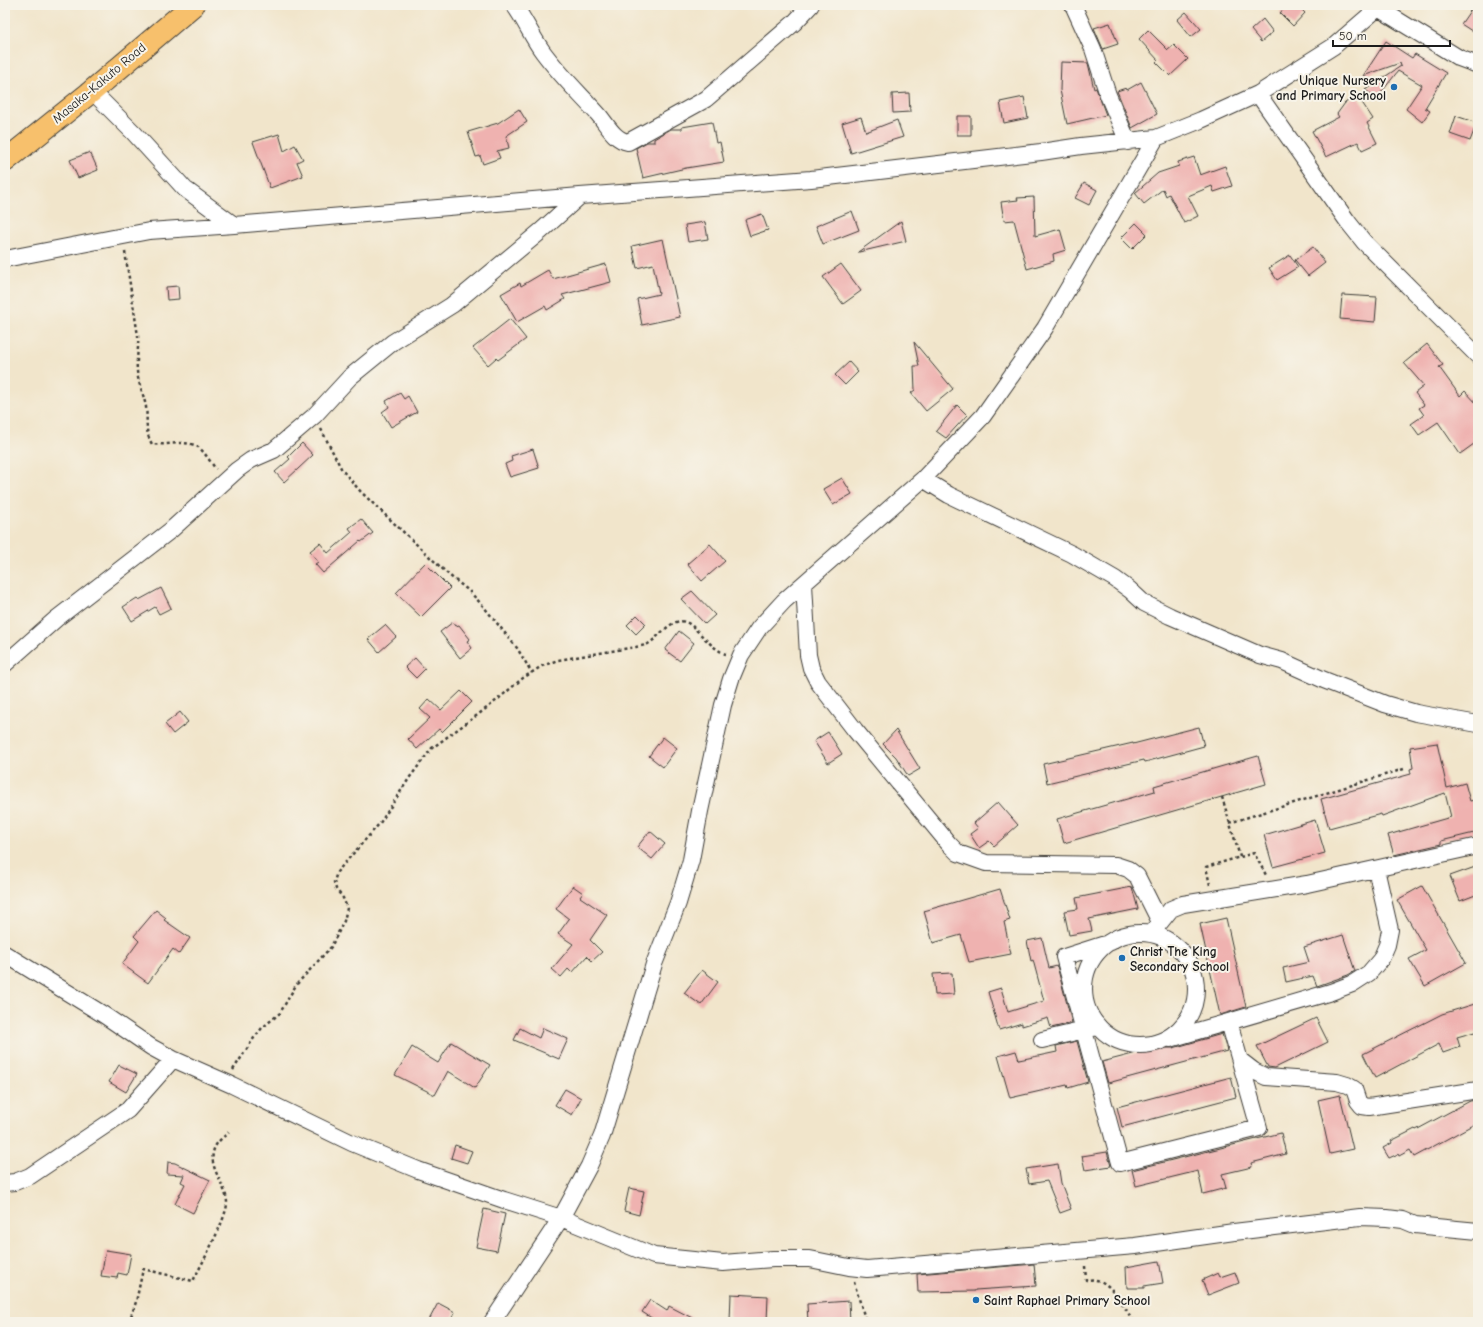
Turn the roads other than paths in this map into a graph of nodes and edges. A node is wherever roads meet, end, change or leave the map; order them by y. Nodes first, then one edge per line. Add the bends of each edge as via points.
1 (193, 5) edge
2 (514, 5) edge
3 (810, 5) edge
4 (1073, 5) edge
5 (1380, 7) edge
6 (1478, 65) edge
7 (92, 91) junction
8 (1258, 94) junction
9 (1156, 138) junction
10 (1128, 142) junction
11 (5, 161) edge
12 (580, 196) junction
13 (234, 225) junction
14 (5, 259) edge
15 (1478, 356) edge
16 (923, 479) junction
17 (804, 584) junction
18 (5, 664) edge
19 (1478, 724) edge
20 (1478, 846) edge
21 (1376, 869) junction
22 (1160, 922) junction
23 (1151, 935) junction
24 (1112, 942) junction
25 (5, 954) edge
26 (1230, 1022) junction
27 (1099, 1026) junction
28 (1084, 1030) junction
29 (1042, 1040) dead end
30 (1162, 1041) junction
31 (173, 1059) junction
32 (1241, 1061) junction
33 (1478, 1090) edge
34 (5, 1183) edge
35 (561, 1218) junction
36 (1478, 1231) edge
37 (492, 1322) edge

1 - 7 highway, Masaka-Kakuto Road
2 - 3 street via 563,78 616,136 628,142 706,100 794,23
4 - 10 street via 1093,49 1108,95
5 - 6 street via 1459,58
5 - 8 street via 1334,46
7 - 11 highway, Masaka-Kakuto Road
7 - 13 street via 185,189
8 - 9 street
8 - 15 street via 1364,242
9 - 10 street
9 - 16 street via 1045,328 983,416
10 - 12 street via 811,179
12 - 13 street
12 - 18 street via 452,305 393,342 350,377 314,416 274,450 251,460 171,530 56,619
13 - 14 street via 149,231
16 - 17 street
16 - 19 street via 950,495 1072,554 1120,583 1144,603 1260,656 1282,661 1385,704 1416,713
17 - 22 street via 808,655 818,682 958,853 986,863 1116,865 1128,869 1137,876
17 - 35 street via 759,628 741,656 731,678 723,705 691,860 682,889 654,964 602,1136
20 - 21 street
21 - 22 street via 1274,890 1183,904 1171,909
21 - 26 street via 1390,930 1387,945 1369,973 1352,984 1331,992
22 - 23 street
23 - 24 street via 1126,936
23 - 30 street via 1170,942 1182,952 1195,978 1196,994 1186,1022 1176,1033
24 - 27 street via 1100,951 1085,978 1084,993 1088,1008
24 - 28 street via 1064,957
25 - 31 street
26 - 30 street
26 - 32 street
27 - 28 street
27 - 30 street via 1118,1040 1132,1045 1148,1045
28 - 29 street
28 - 32 street via 1120,1163 1259,1128
31 - 34 street via 128,1110 30,1176
31 - 35 street via 352,1143 418,1170
32 - 33 street via 1266,1077 1337,1082 1347,1085 1354,1089 1362,1106 1369,1108
35 - 36 street via 654,1256 723,1263 796,1258 867,1269 1136,1246 1360,1217 1387,1218 1415,1225
35 - 37 street

